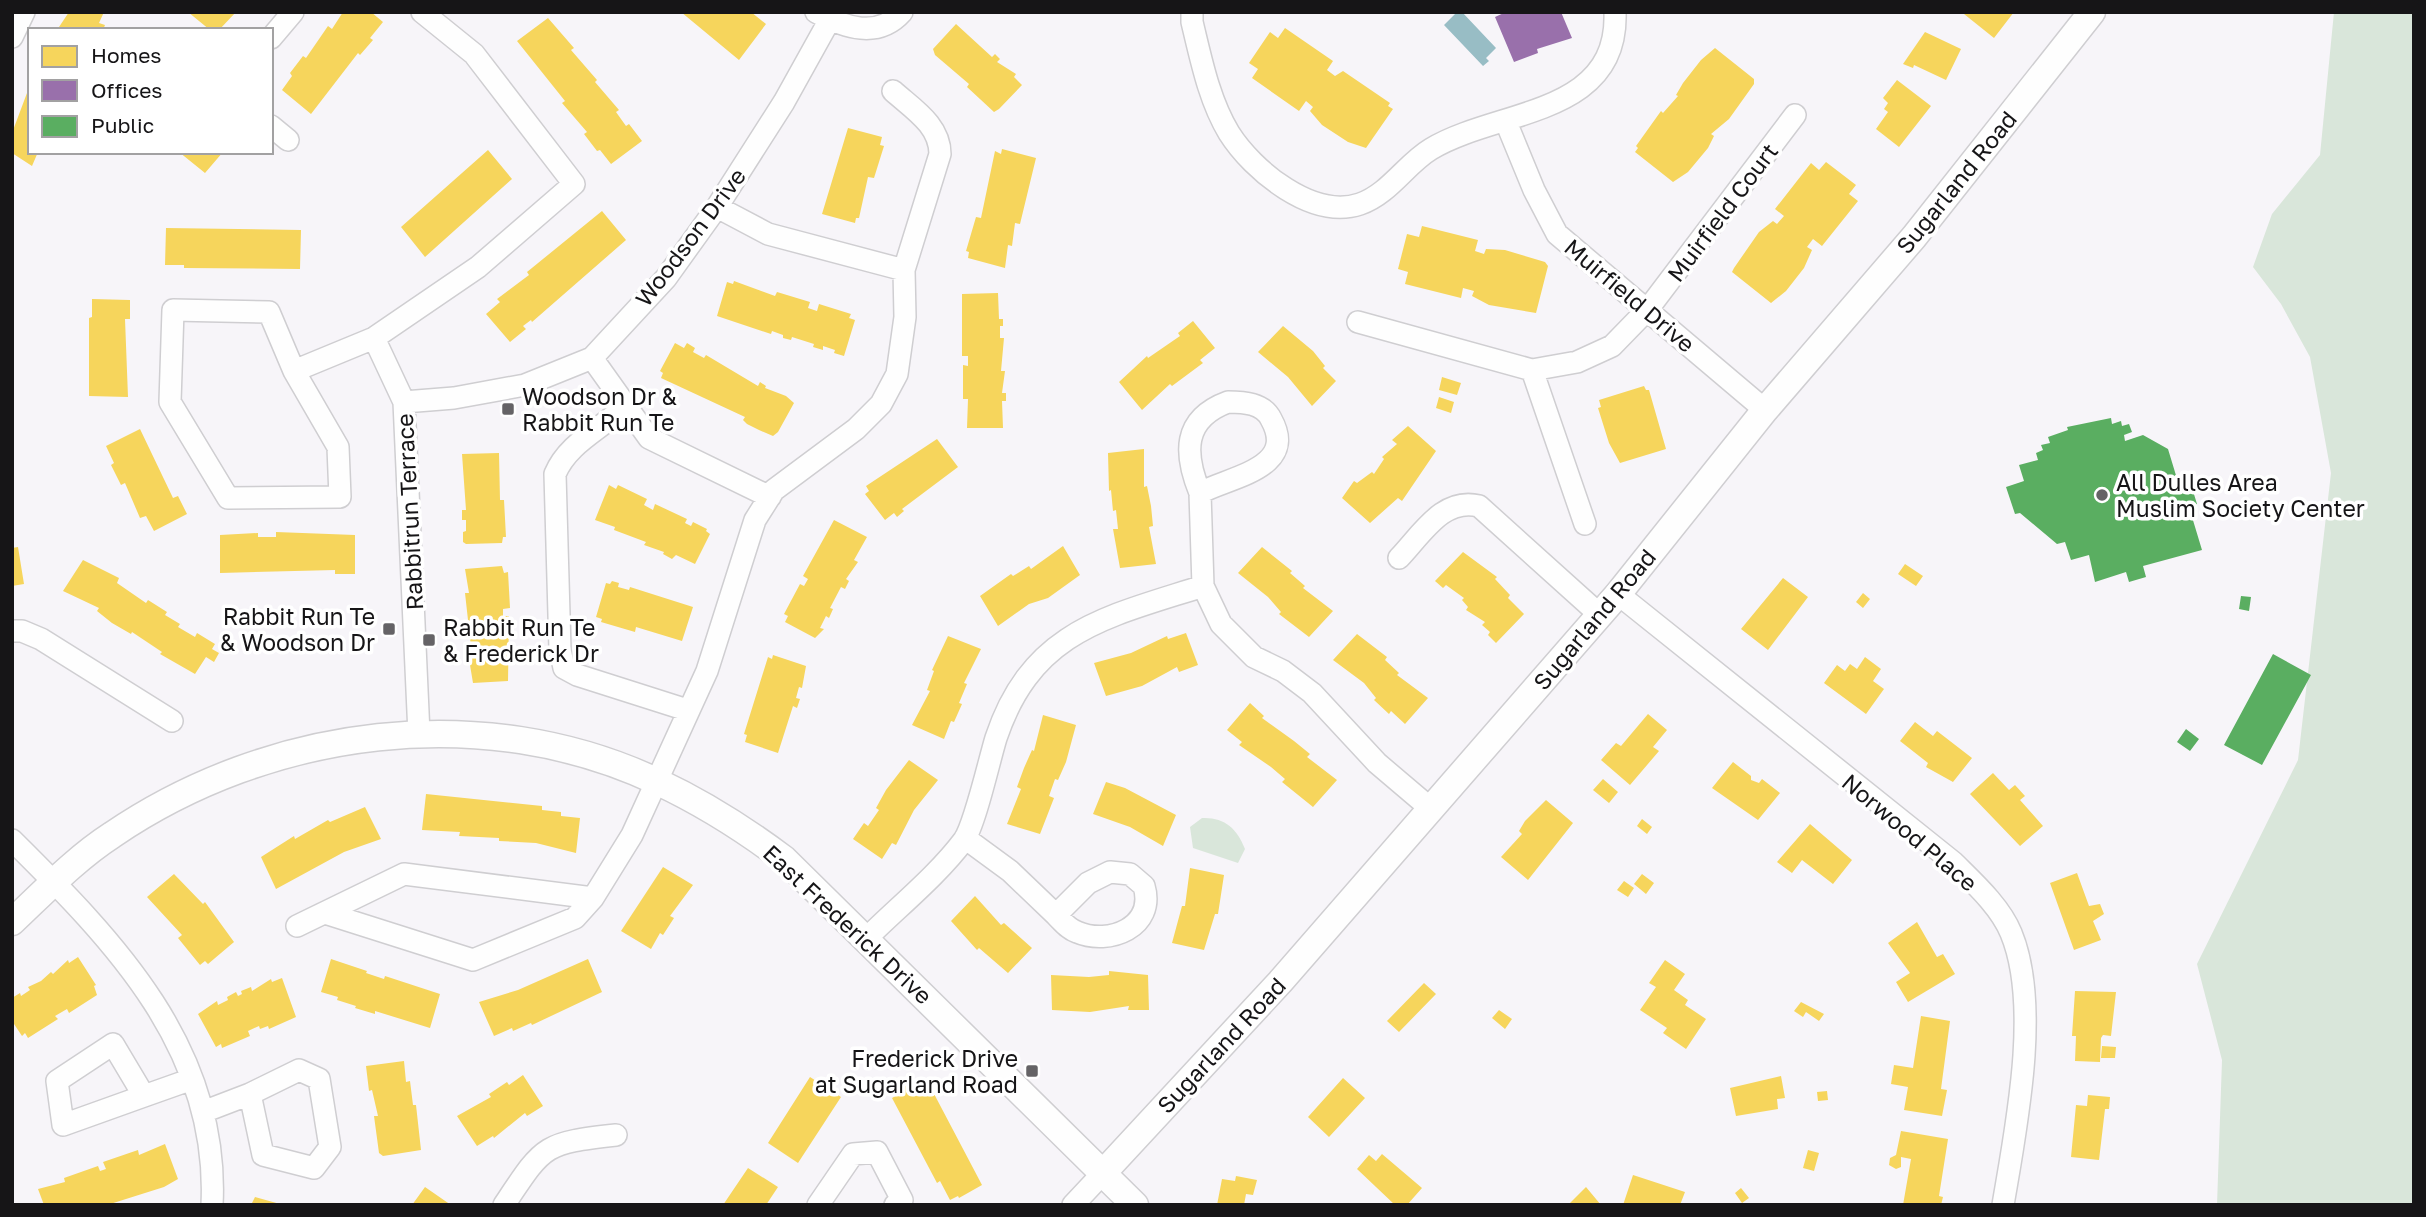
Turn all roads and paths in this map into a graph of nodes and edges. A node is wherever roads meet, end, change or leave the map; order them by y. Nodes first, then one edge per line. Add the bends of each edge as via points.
1 (24, 12) edge
2 (293, 12) edge
3 (422, 12) edge
4 (902, 12) edge
5 (1192, 12) edge
6 (1615, 12) edge
7 (2092, 12) edge
8 (827, 15) edge
9 (273, 36) edge
10 (12, 37) edge
11 (893, 90) dead end
12 (1795, 115) dead end
13 (1506, 122) junction
14 (273, 128) edge
15 (288, 140) dead end
16 (717, 207) junction
17 (904, 270) junction
18 (1648, 310) junction
19 (1358, 322) dead end
20 (374, 338) junction
21 (592, 358) junction
22 (1532, 370) junction
23 (294, 371) junction
24 (404, 402) junction
25 (624, 407) junction
26 (1765, 410) junction
27 (1200, 493) junction
28 (770, 497) junction
29 (1585, 524) dead end
30 (1399, 558) dead end
31 (1203, 586) junction
32 (1618, 594) junction
33 (1600, 615) junction
34 (12, 631) edge
35 (687, 710) junction
36 (172, 721) dead end
37 (419, 734) junction
38 (656, 781) junction
39 (1430, 808) junction
40 (965, 838) junction
41 (12, 840) edge
42 (53, 882) junction
43 (593, 898) junction
44 (325, 914) junction
45 (1056, 915) dead end
46 (12, 922) edge
47 (297, 926) dead end
48 (867, 938) junction
49 (192, 1079) junction
50 (250, 1094) junction
51 (144, 1096) dead end
52 (203, 1112) junction
53 (616, 1135) dead end
54 (1103, 1173) junction
55 (212, 1205) edge
56 (504, 1205) edge
57 (818, 1205) edge
58 (895, 1205) edge
59 (1073, 1205) edge
60 (1135, 1205) edge
61 (2003, 1205) edge

1 - 10 street
2 - 9 street
3 - 20 street via 474,54 574,184 478,267
4 - 8 street via 882,29
5 - 13 street via 1207,79 1228,131 1241,150 1273,178 1300,198 1325,208 1362,203 1431,149
6 - 13 street via 1616,29 1601,70 1582,89
7 - 26 street, Sugarland Road via 1914,237
8 - 16 street, Woodson Drive via 784,102
11 - 17 street via 940,139 940,154
12 - 18 street, Muirfield Court
13 - 18 street, Muirfield Drive via 1557,234
14 - 15 street
16 - 17 street via 768,234
16 - 21 street, Woodson Drive via 666,278
17 - 28 street via 905,317 897,374 881,404
18 - 22 street, Muirfield Court via 1612,346 1577,362
18 - 26 street, Muirfield Drive
19 - 22 street
20 - 23 street
20 - 24 street, Rabbitrun Terrace
21 - 24 street, Woodson Drive via 525,385
21 - 25 street
22 - 29 street
23 - 23 street via 338,447 340,497 228,498 170,402 173,310 269,312
24 - 37 street, Rabbitrun Terrace
25 - 28 street via 649,438
25 - 35 street via 562,456 555,474 560,650 564,668
26 - 32 street, Sugarland Road
27 - 27 street via 1267,463 1276,439 1273,421 1264,410 1254,404 1228,402 1196,424 1189,461
27 - 31 street
28 - 35 street via 755,520 706,671
30 - 33 street via 1444,510 1456,504 1479,506
31 - 39 street via 1233,639 1311,693 1377,763
31 - 40 street via 1100,619 1047,653 1014,696
32 - 33 street, Sugarland Road
32 - 61 street, Norwood Place via 1953,862 1980,889 2011,932 2024,993 2024,1055
33 - 39 street, Sugarland Road
34 - 36 street via 41,639
35 - 38 street
37 - 38 street, East Frederick Drive via 536,745
37 - 42 street, East Frederick Drive via 326,744 242,767 149,812 110,836
38 - 43 street via 632,835
38 - 48 street, East Frederick Drive via 728,819 774,851
39 - 54 street, Sugarland Road via 1279,982
40 - 45 street via 1010,871
40 - 48 street
41 - 42 street
42 - 46 street, East Frederick Drive
42 - 49 street via 133,968
43 - 44 street via 404,874
43 - 44 street via 575,918 473,960
44 - 47 street
48 - 54 street, East Frederick Drive
49 - 51 street
49 - 52 street
50 - 50 street via 299,1070 319,1079 330,1147 314,1168 263,1154
50 - 52 street
52 - 55 street via 214,1162
53 - 56 street via 554,1145 533,1161
54 - 59 street, Sugarland Road
54 - 60 street, East Frederick Drive
57 - 58 street via 853,1154 877,1152 902,1200

